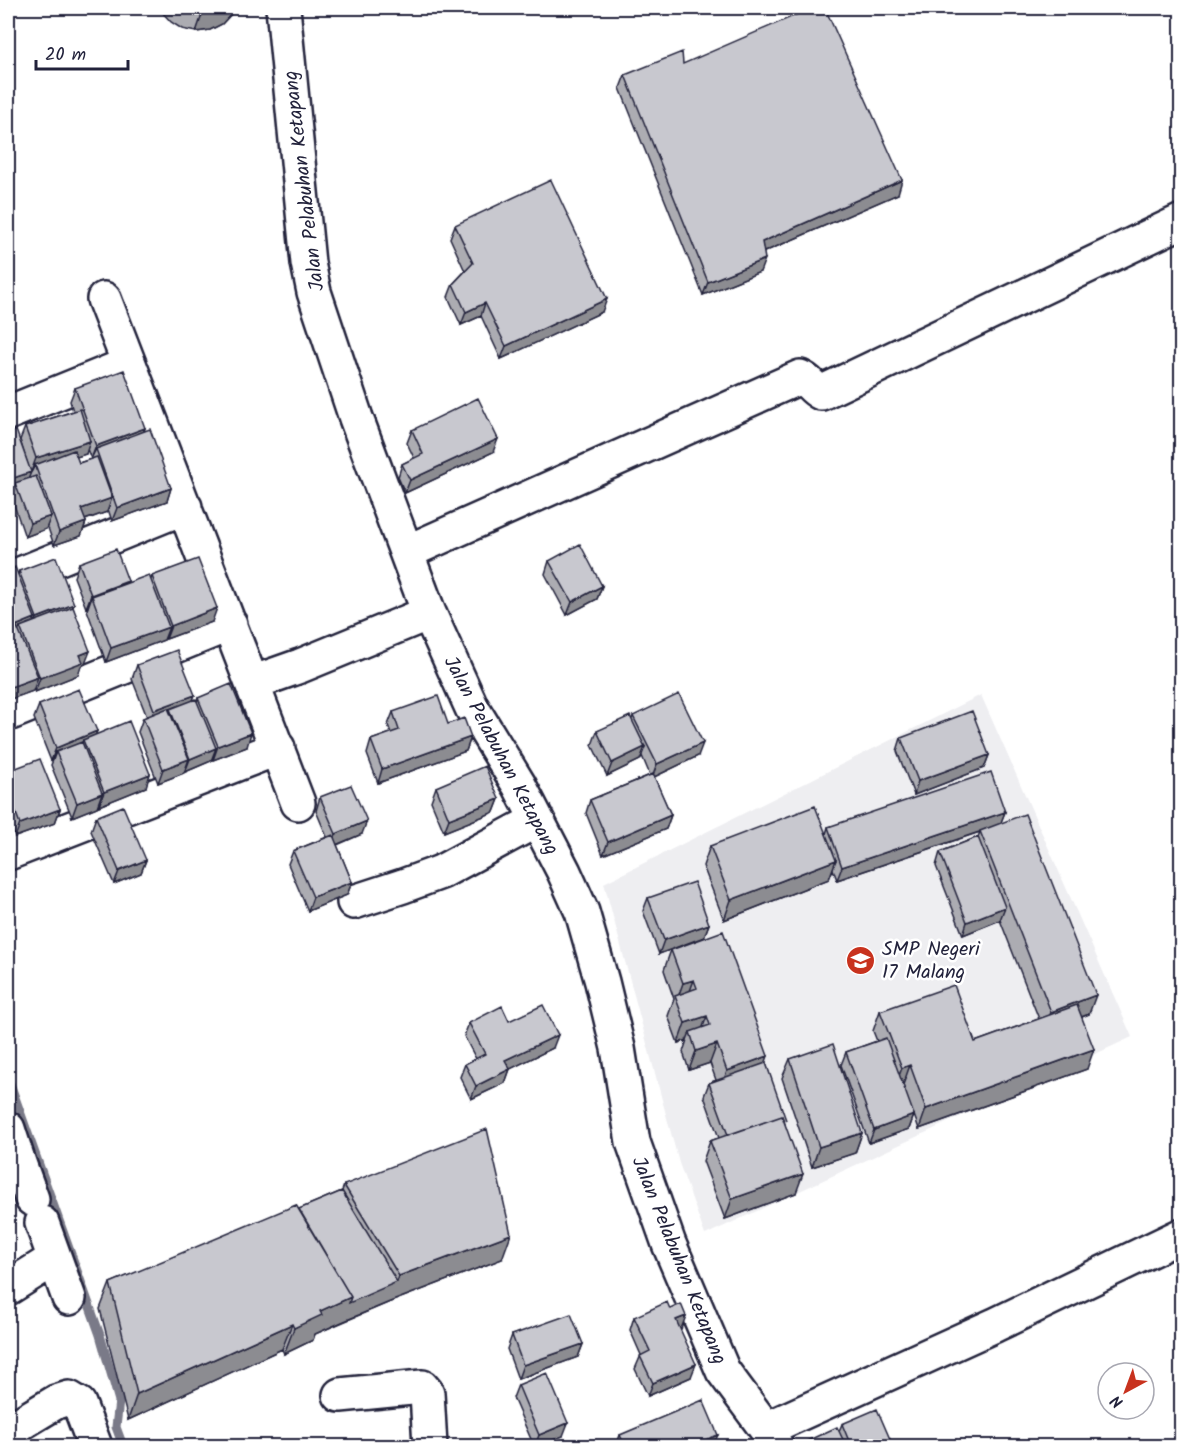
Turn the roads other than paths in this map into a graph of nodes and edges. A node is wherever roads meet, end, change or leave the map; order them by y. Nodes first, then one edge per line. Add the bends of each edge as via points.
1 (283, 8) edge
2 (1182, 221) edge
3 (104, 299) dead end
4 (129, 364) junction
5 (8, 413) edge
6 (185, 507) junction
7 (407, 552) junction
8 (8, 579) edge
9 (429, 613) junction
10 (230, 624) junction
11 (252, 683) junction
12 (8, 714) edge
13 (278, 748) junction
14 (298, 803) dead end
15 (537, 820) junction
16 (8, 853) edge
17 (354, 902) dead end
18 (8, 1129) edge
19 (14, 1167) edge
20 (1182, 1235) edge
21 (54, 1259) junction
22 (8, 1288) edge
23 (69, 1298) dead end
24 (340, 1395) dead end
25 (8, 1431) edge
26 (771, 1438) edge
27 (94, 1446) edge
28 (430, 1446) edge

1 - 7 street, Jalan Pelabuhan Ketapang via 314,292
2 - 7 street via 821,393 800,377
3 - 4 street
4 - 5 street
4 - 6 street
6 - 8 street
6 - 10 street
7 - 9 street, Jalan Pelabuhan Ketapang
9 - 11 street
9 - 15 street, Jalan Pelabuhan Ketapang via 472,708
10 - 11 street
10 - 12 street
11 - 13 street
13 - 14 street
13 - 16 street
15 - 17 street via 441,872
15 - 26 street, Jalan Pelabuhan Ketapang via 586,923 618,1048 633,1142 669,1244 723,1371
18 - 19 street
19 - 21 street via 37,1211
20 - 26 street
21 - 22 street
21 - 23 street
24 - 28 street via 422,1387 427,1393
25 - 27 street via 69,1398 79,1404

